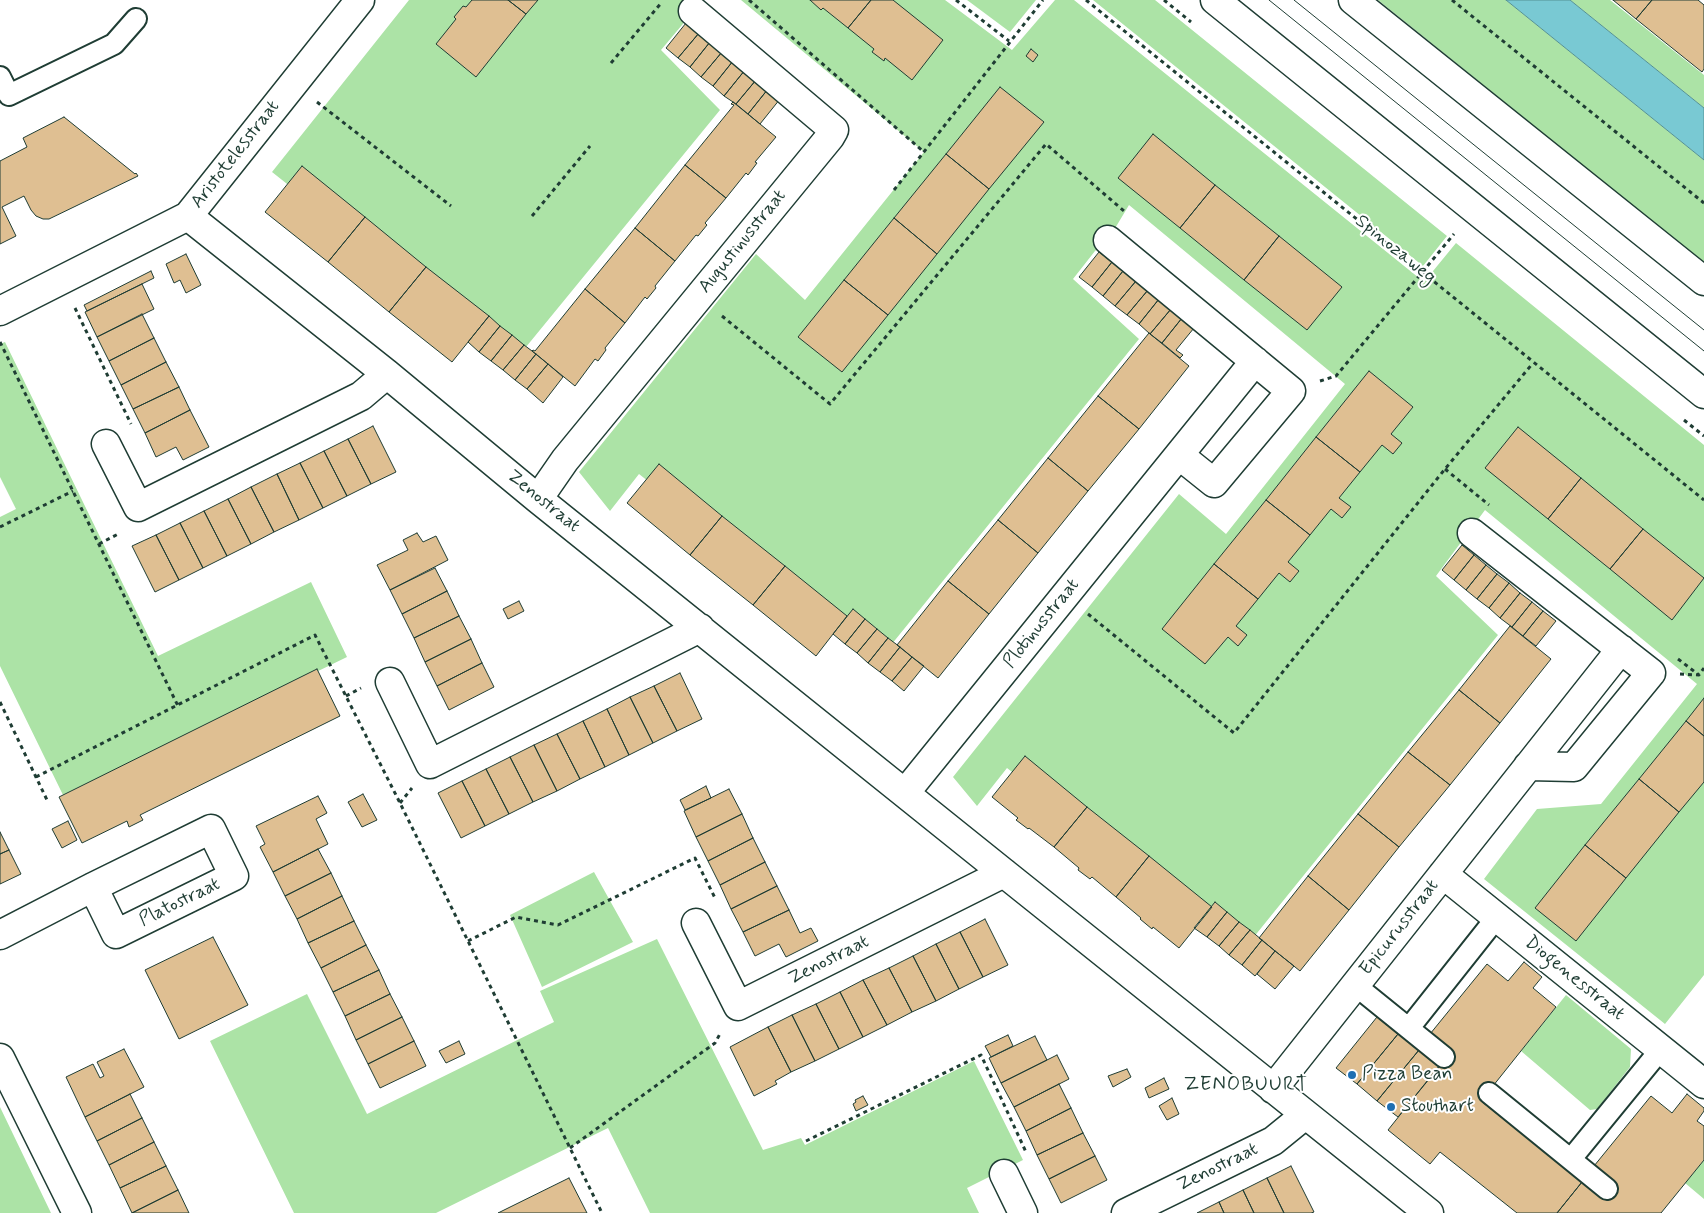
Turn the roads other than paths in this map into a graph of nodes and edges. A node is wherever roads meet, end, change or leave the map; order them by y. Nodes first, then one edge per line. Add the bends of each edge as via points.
1 (360, 0) edge
2 (1215, 0) edge
3 (1353, 0) edge
4 (693, 11) dead end
5 (136, 19) dead end
6 (0, 76) edge
7 (188, 216) junction
8 (1108, 240) road end
9 (1704, 282) edge
10 (0, 311) edge
11 (1255, 361) junction
12 (387, 374) junction
13 (1704, 394) edge
14 (106, 444) road end
15 (1179, 455) junction
16 (538, 499) junction
17 (1472, 533) dead end
18 (700, 628) junction
19 (1621, 649) junction
20 (390, 682) dead end
21 (1528, 766) junction
22 (905, 793) junction
23 (1004, 873) junction
24 (1443, 874) junction
25 (93, 887) junction
26 (1497, 918) junction
27 (696, 923) dead end
28 (0, 935) edge
29 (1355, 985) junction
30 (1409, 1028) junction
31 (1661, 1049) junction
32 (1444, 1057) dead end
33 (0, 1058) edge
34 (1704, 1084) edge
35 (1273, 1089) junction
36 (1489, 1093) dead end
37 (1305, 1115) junction
38 (1571, 1159) junction
39 (1004, 1174) road end
40 (1607, 1189) dead end
41 (77, 1213) edge
42 (1023, 1213) edge
43 (1126, 1213) edge
44 (1429, 1213) edge

1 - 7 street, Aristotelesstraat
2 - 13 street
3 - 9 street
4 - 16 street, Augustinusstraat via 834,130 566,460
5 - 6 lane via 114,44 9,95
7 - 10 street, Aristotelesstraat
7 - 12 street, Zenostraat
8 - 11 street
11 - 15 street, Plotinusstraat
11 - 15 street via 1291,391 1214,483
12 - 14 street via 361,396 138,508
12 - 16 street, Zenostraat
15 - 22 street, Plotinusstraat
16 - 18 street, Zenostraat
17 - 19 street
18 - 20 street via 430,764
18 - 22 street, Zenostraat
19 - 21 street, Epicurusstraat
19 - 21 street via 1651,672 1574,767
21 - 24 street, Epicurusstraat
22 - 23 street, Zenostraat
23 - 27 street, Zenostraat via 738,1006
23 - 35 street, Zenostraat
24 - 26 street, Diogenesstraat
24 - 29 street, Epicurusstraat
25 - 25 street, Platostraat via 116,934 234,876 211,830
25 - 28 street, Platostraat
26 - 30 lane
26 - 31 street, Diogenesstraat
29 - 30 lane
29 - 35 street, Epicurusstraat
30 - 32 lane
31 - 34 street, Diogenesstraat
31 - 38 lane
33 - 41 street
35 - 37 street, Zenostraat
36 - 38 lane
37 - 43 street, Zenostraat via 1273,1140
37 - 44 street, Zenostraat
38 - 40 lane
39 - 42 street

